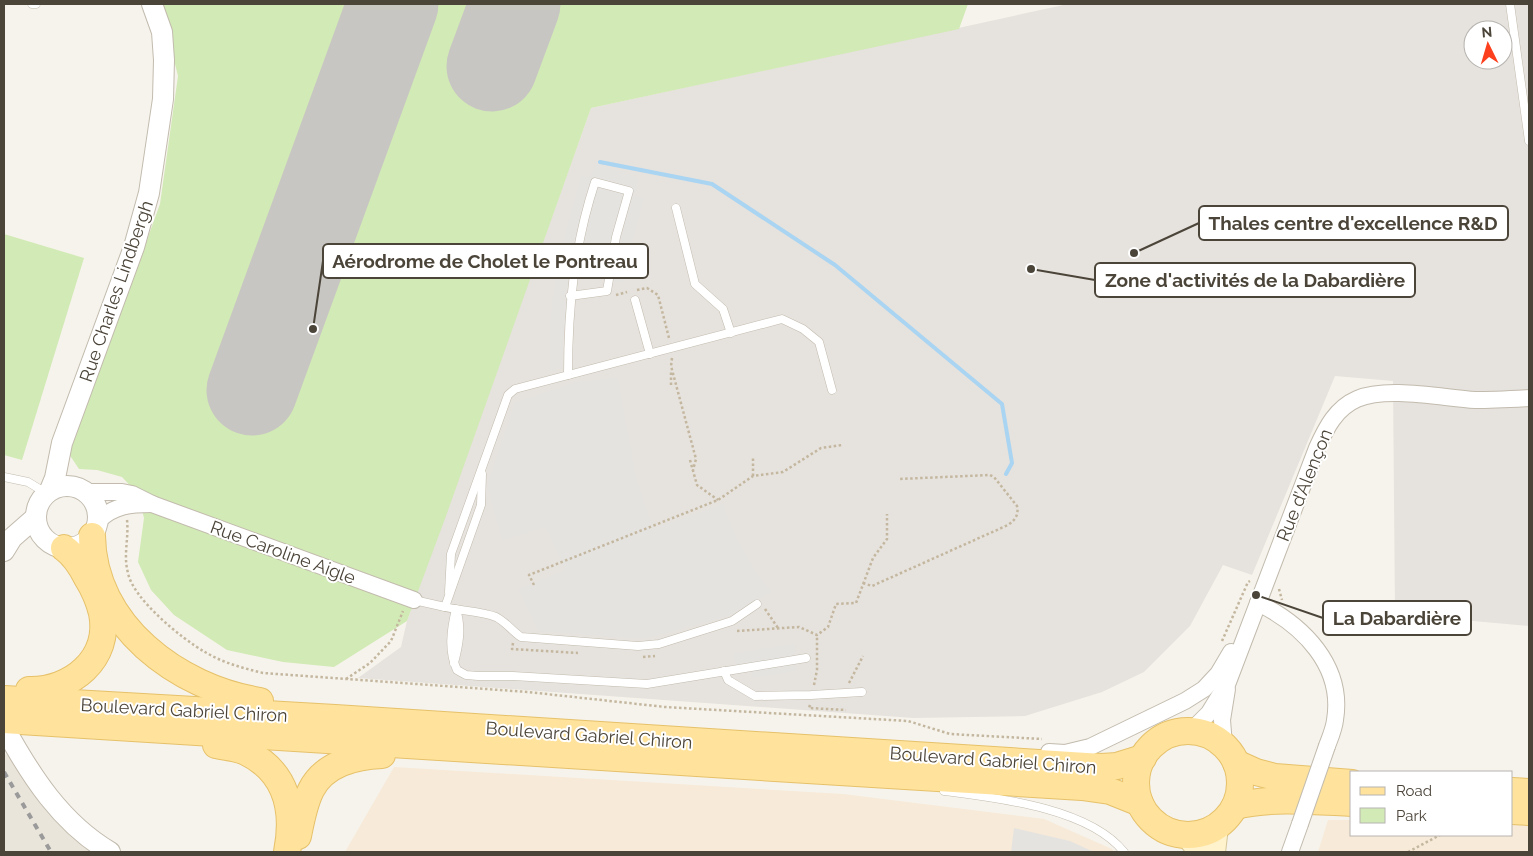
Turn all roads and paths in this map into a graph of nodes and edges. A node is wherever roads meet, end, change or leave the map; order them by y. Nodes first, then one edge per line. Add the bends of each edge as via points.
1 (32, 4) edge
2 (36, 4) edge
3 (152, 4) edge
4 (1510, 4) edge
5 (1529, 141) edge
6 (676, 208) dead end
7 (570, 296) junction
8 (634, 300) dead end
9 (731, 333) junction
10 (650, 354) junction
11 (671, 366) dead end
12 (568, 375) junction
13 (671, 385) dead end
14 (832, 390) dead end
15 (1529, 398) edge
16 (842, 445) dead end
17 (60, 456) junction
18 (754, 457) dead end
19 (690, 460) dead end
20 (482, 467) junction
21 (752, 476) junction
22 (4, 477) edge
23 (900, 479) dead end
24 (81, 489) junction
25 (48, 491) junction
26 (718, 500) junction
27 (152, 504) junction
28 (125, 505) junction
29 (36, 517) junction
30 (95, 528) junction
31 (54, 543) junction
32 (4, 552) edge
33 (863, 583) dead end
34 (534, 584) dead end
35 (450, 592) junction
36 (412, 599) junction
37 (1258, 603) junction
38 (757, 604) joint
39 (445, 607) junction
40 (456, 610) junction
41 (778, 628) dead end
42 (817, 635) dead end
43 (1244, 640) junction
44 (862, 656) dead end
45 (806, 658) dead end
46 (724, 671) junction
47 (1228, 682) junction
48 (4, 689) edge
49 (862, 692) dead end
50 (844, 693) junction
51 (812, 695) junction
52 (4, 699) edge
53 (34, 704) junction
54 (846, 710) dead end
55 (335, 718) junction
56 (4, 720) edge
57 (74, 724) junction
58 (4, 727) edge
59 (1191, 731) junction
60 (452, 748) junction
61 (1230, 754) junction
62 (978, 758) junction
63 (1143, 758) junction
64 (919, 777) junction
65 (1350, 783) edge
66 (1513, 791) edge
67 (1529, 792) edge
68 (1140, 802) junction
69 (1350, 803) edge
70 (1235, 806) junction
71 (1513, 811) edge
72 (1529, 812) edge
73 (1438, 836) edge
74 (1215, 840) edge
75 (1193, 844) edge
76 (110, 852) edge
77 (289, 852) edge
78 (1124, 852) edge
79 (1290, 852) edge
80 (1408, 852) edge

1 - 2 lane
3 - 17 street, Rue Charles Lindbergh via 162,32 164,60 163,99 150,193 134,248
4 - 5 lane
6 - 9 lane via 695,284 723,308
7 - 7 lane via 606,290 629,192 595,182 584,215
7 - 12 lane
8 - 10 lane
9 - 10 lane
9 - 14 lane via 782,319 803,329 819,342
10 - 12 lane
11 - 13 path
12 - 20 lane via 514,389 508,395
15 - 37 street, Rue d’Alençon via 1476,400 1393,393 1373,394 1345,407 1327,426 1317,448
16 - 21 path via 821,448 783,472
17 - 24 street via 63,467
17 - 25 street, Rue Charles Lindbergh
18 - 21 path
19 - 26 path via 697,485
20 - 35 lane via 451,554
20 - 35 lane via 481,505
21 - 26 path
22 - 25 lane via 28,482
23 - 33 path via 994,477 1018,511 1008,525 872,586
24 - 25 street via 66,485
24 - 27 street, Rue Caroline Aigle via 132,494
24 - 30 street via 96,505
25 - 29 street via 40,500
26 - 34 path via 529,576
27 - 28 street, Rue Caroline Aigle
27 - 36 street, Rue Caroline Aigle
28 - 30 street, Rue Caroline Aigle via 112,510
28 - 36 path via 128,576 140,595 157,616 184,637 236,667 263,673 344,680 370,663 391,641
29 - 31 street via 38,528
29 - 32 street via 12,538
30 - 31 street via 84,543 75,547
30 - 55 main road via 97,571 112,606 122,623 155,655 180,673 225,694 320,710
31 - 32 street via 30,540
31 - 53 main road via 72,554 79,564 100,604 103,629 100,646 92,662
35 - 39 lane
36 - 39 lane
37 - 43 street, Rue d’Alençon
37 - 79 street, bridge via 1302,632 1322,655 1331,674 1336,706 1335,721
38 - 40 lane via 727,623 659,644 638,646 521,637 495,617
38 - 41 path via 764,608
39 - 40 lane
40 - 46 lane via 460,623 454,663 457,670 466,675 646,684
42 - 51 path via 817,670
43 - 47 street, Rue d’Alençon
43 - 62 street via 1204,689 1090,747 1065,753 1002,751
44 - 50 path
45 - 46 lane
46 - 51 lane via 728,680 755,696
47 - 59 street via 1209,713
47 - 61 street via 1222,720
48 - 53 main road
49 - 50 lane
50 - 51 lane
51 - 54 path via 809,708
52 - 53 main road
53 - 55 main road, Boulevard Gabriel Chiron
53 - 56 main road
53 - 57 main road, Boulevard Gabriel Chiron
55 - 62 main road, Boulevard Gabriel Chiron
57 - 60 main road, Boulevard Gabriel Chiron
57 - 77 main road via 118,735 245,751 274,772 283,787 290,811
58 - 76 street via 27,769 58,810 75,827
59 - 61 main road via 1209,736
59 - 63 main road via 1163,738
60 - 64 main road, Boulevard Gabriel Chiron
60 - 77 main road via 424,754 371,755 347,760 334,767 311,789 298,836
61 - 65 main road via 1256,772 1275,777
61 - 70 main road via 1240,777 1240,792
62 - 63 main road, Boulevard Gabriel Chiron via 1102,767
63 - 68 main road via 1136,780
64 - 68 main road, Boulevard Gabriel Chiron via 1110,791
64 - 78 lane via 941,790 1028,805 1079,819 1100,831
66 - 67 main road
68 - 75 main road via 1158,826
69 - 70 main road via 1274,800
70 - 74 main road
71 - 72 main road
73 - 80 path
74 - 75 main road via 1202,833

